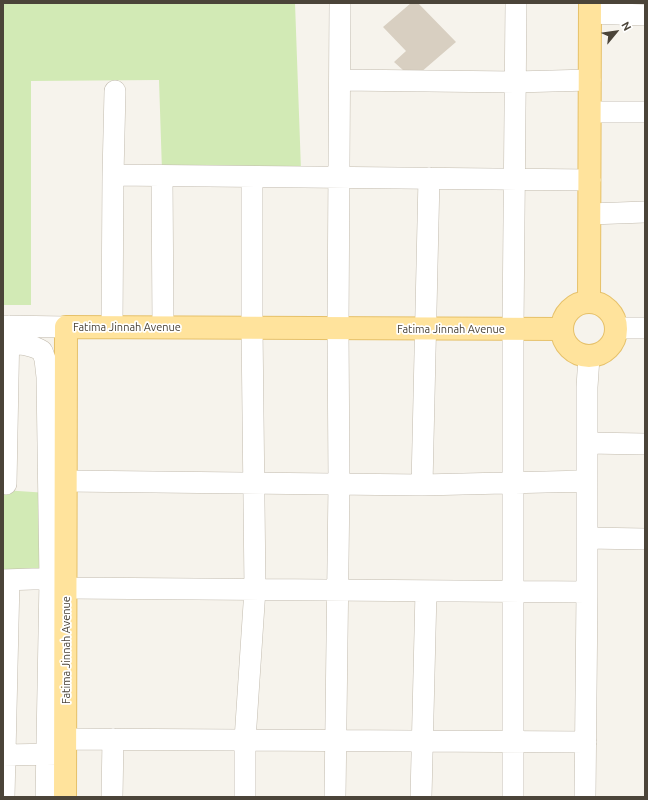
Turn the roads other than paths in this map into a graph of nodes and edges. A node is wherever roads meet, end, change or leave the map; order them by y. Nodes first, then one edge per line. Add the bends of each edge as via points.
1 (340, 3) edge
2 (516, 3) edge
3 (590, 8) edge
4 (645, 15) edge
5 (340, 80) junction
6 (590, 80) junction
7 (515, 82) junction
8 (115, 90) dead end
9 (590, 112) junction
10 (645, 112) edge
11 (113, 175) junction
12 (162, 176) junction
13 (252, 177) junction
14 (339, 178) junction
15 (429, 178) junction
16 (514, 178) junction
17 (590, 180) junction
18 (645, 212) edge
19 (590, 214) junction
20 (589, 302) junction
21 (66, 326) junction
22 (112, 327) junction
23 (163, 327) junction
24 (252, 327) junction
25 (338, 328) junction
26 (425, 328) junction
27 (616, 328) junction
28 (645, 328) edge
29 (513, 329) junction
30 (561, 329) junction
31 (6, 335) edge
32 (589, 357) junction
33 (587, 442) junction
34 (645, 444) edge
35 (66, 481) junction
36 (587, 482) junction
37 (254, 483) junction
38 (513, 483) junction
39 (6, 484) dead end
40 (340, 484) junction
41 (422, 485) junction
42 (587, 538) junction
43 (645, 539) edge
44 (6, 580) edge
45 (60, 581) junction
46 (255, 589) junction
47 (337, 590) junction
48 (426, 591) junction
49 (513, 591) junction
50 (587, 592) junction
51 (113, 739) junction
52 (245, 740) junction
53 (336, 740) junction
54 (422, 741) junction
55 (513, 742) junction
56 (586, 742) junction
57 (59, 749) junction
58 (4, 755) edge
59 (4, 797) edge
60 (46, 797) edge
61 (65, 797) edge
62 (112, 797) edge
63 (246, 797) edge
64 (335, 797) edge
65 (421, 797) edge
66 (513, 797) edge
67 (585, 797) edge

1 - 5 street
2 - 7 street
3 - 4 street
3 - 6 main road
5 - 7 street
5 - 14 street
6 - 7 street
6 - 9 main road
7 - 16 street
8 - 11 street
9 - 10 street
9 - 17 main road
11 - 12 street
11 - 22 street
12 - 13 street
12 - 23 street
13 - 14 street
13 - 24 street
14 - 15 street
14 - 25 street
15 - 16 street
15 - 26 street
16 - 17 street
16 - 29 street
17 - 19 main road
18 - 19 street
19 - 20 main road
20 - 27 main road via 602,305 612,315
20 - 30 main road via 573,307 563,320
21 - 22 main road, Fatima Jinnah Avenue
21 - 31 street
21 - 35 main road, Fatima Jinnah Avenue
22 - 23 main road, Fatima Jinnah Avenue
23 - 24 main road, Fatima Jinnah Avenue
24 - 25 main road, Fatima Jinnah Avenue
24 - 37 street
25 - 26 main road, Fatima Jinnah Avenue
25 - 40 street
26 - 29 main road, Fatima Jinnah Avenue
26 - 41 street
27 - 28 street
27 - 32 main road via 615,336 608,348 596,356
29 - 30 main road, Fatima Jinnah Avenue
29 - 38 street
30 - 32 main road via 563,338 570,348 580,355
31 - 39 street
31 - 45 street via 42,351 45,359
32 - 33 street
33 - 34 street
33 - 36 street
35 - 37 street
35 - 45 main road, Fatima Jinnah Avenue
36 - 38 street
36 - 42 street
37 - 40 street
37 - 46 street
38 - 41 street
38 - 49 street
40 - 41 street
40 - 47 street
42 - 43 street
42 - 50 street
44 - 45 street
44 - 58 street
45 - 46 street
45 - 57 main road, Fatima Jinnah Avenue
46 - 47 street
46 - 52 street
47 - 48 street
47 - 53 street
48 - 49 street
48 - 54 street
49 - 50 street
49 - 55 street
50 - 56 street
51 - 52 street
51 - 57 street
51 - 62 street
52 - 53 street
52 - 63 street
53 - 54 street
53 - 64 street
54 - 55 street
54 - 65 street
55 - 56 street
55 - 66 street
56 - 67 street
57 - 58 street
57 - 60 street
57 - 61 main road, Fatima Jinnah Avenue
58 - 59 street

